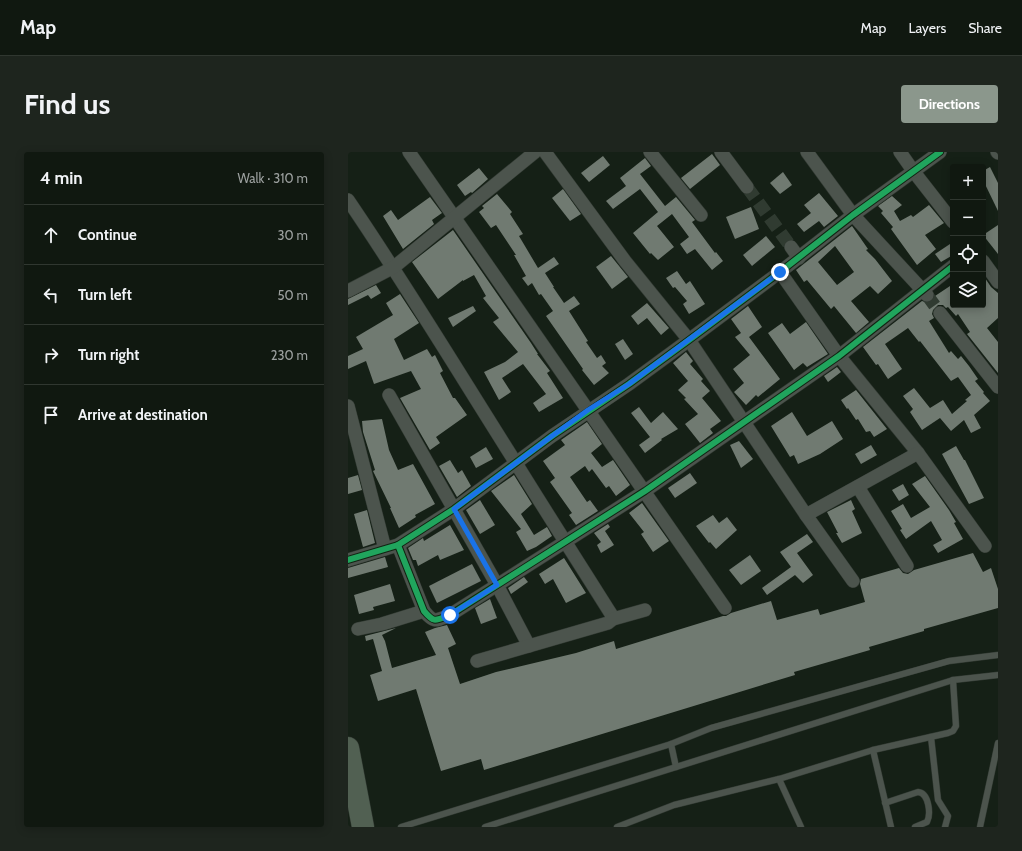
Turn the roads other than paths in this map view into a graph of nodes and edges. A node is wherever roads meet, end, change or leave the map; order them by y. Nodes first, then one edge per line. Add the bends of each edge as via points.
1 (409, 152) edge
2 (535, 152) edge
3 (545, 152) edge
4 (650, 152) edge
5 (721, 152) edge
6 (807, 152) edge
7 (900, 152) edge
8 (940, 152) edge
9 (914, 172) junction
10 (747, 187) tunnel mouth
11 (348, 200) edge
12 (701, 215) dead end
13 (853, 215) junction
14 (950, 218) edge
15 (455, 219) junction
16 (791, 247) tunnel mouth
17 (799, 258) junction
18 (986, 265) edge
19 (394, 267) junction
20 (950, 269) edge
21 (780, 272) junction
22 (998, 282) edge
23 (348, 291) edge
24 (925, 293) junction
25 (940, 313) tunnel mouth
26 (689, 340) junction
27 (838, 356) junction
28 (998, 387) edge
29 (389, 394) dead end
30 (348, 406) edge
31 (588, 410) junction
32 (744, 422) junction
33 (918, 453) junction
34 (515, 463) junction
35 (858, 487) junction
36 (645, 491) junction
37 (454, 509) junction
38 (806, 515) junction
39 (567, 542) junction
40 (985, 546) dead end
41 (392, 547) junction
42 (348, 560) edge
43 (907, 566) dead end
44 (852, 581) dead end
45 (497, 585) junction
46 (726, 608) dead end
47 (645, 610) dead end
48 (424, 611) junction
49 (613, 619) junction
50 (358, 629) dead end
51 (529, 646) junction
52 (998, 655) edge
53 (477, 661) dead end
54 (998, 675) edge
55 (953, 680) junction
56 (931, 737) junction
57 (998, 743) edge
58 (671, 744) junction
59 (348, 748) edge
60 (873, 750) junction
61 (676, 766) junction
62 (779, 779) junction
63 (885, 803) junction
64 (348, 822) edge
65 (926, 825) edge
66 (349, 827) edge
67 (363, 827) edge
68 (401, 827) edge
69 (485, 827) edge
70 (617, 827) edge
71 (801, 827) edge
72 (891, 827) edge
73 (915, 827) edge
74 (945, 827) edge
75 (980, 827) edge

1 - 15 street
2 - 15 street
3 - 26 street via 625,261
4 - 12 street
5 - 10 street
6 - 13 street
7 - 9 street
8 - 9 street
9 - 13 street
9 - 14 street
11 - 19 street
13 - 17 street
13 - 24 street
15 - 19 street
15 - 31 street
16 - 17 street
17 - 21 street
18 - 22 street
19 - 23 street
19 - 34 street
20 - 24 street
21 - 26 street
21 - 27 street
24 - 27 street
25 - 28 street
26 - 31 street
26 - 32 street
27 - 32 street
27 - 33 street
29 - 37 street
30 - 41 street
31 - 34 street
31 - 36 street
32 - 36 street
32 - 38 street
33 - 35 street
33 - 40 street
34 - 37 street
34 - 39 street
35 - 38 street
35 - 43 street
36 - 39 street
36 - 46 street
37 - 41 street
37 - 45 street
38 - 44 street
39 - 45 street
39 - 49 street
41 - 42 street
41 - 48 street
45 - 48 street via 450,615 436,620 431,619
45 - 51 street
47 - 49 street
48 - 50 street
49 - 51 street via 608,624
51 - 53 street
52 - 58 lane via 949,661 711,728
54 - 55 lane
55 - 56 lane via 955,729
55 - 61 lane
56 - 60 lane
56 - 74 lane via 938,800 948,816
57 - 75 lane
58 - 61 lane
58 - 68 lane
59 - 67 highway
60 - 62 lane
60 - 63 lane
61 - 69 lane
62 - 70 lane via 674,805
62 - 71 lane
63 - 65 lane via 918,792 922,793 930,815
63 - 72 lane
64 - 66 highway
65 - 73 lane

